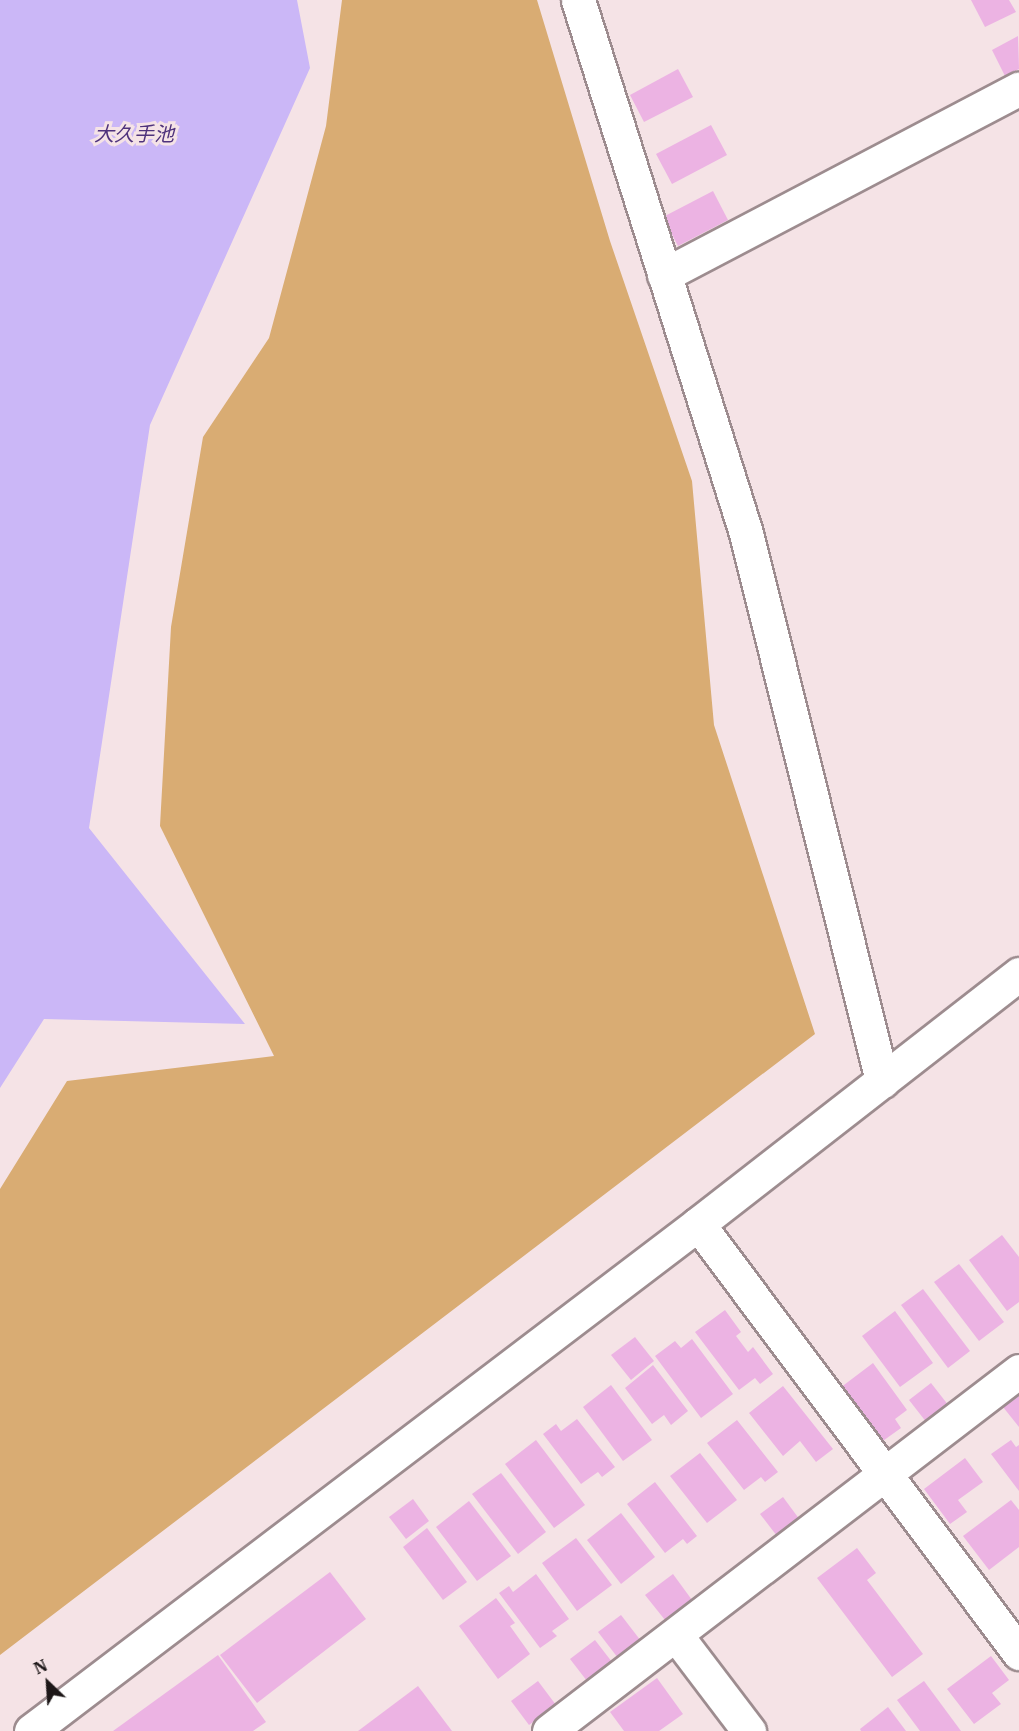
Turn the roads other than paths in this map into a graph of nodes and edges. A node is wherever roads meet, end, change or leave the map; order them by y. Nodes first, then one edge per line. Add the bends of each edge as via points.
1 (578, 0) edge
2 (1019, 89) edge
3 (664, 275) junction
4 (1019, 974) edge
5 (882, 1081) junction
6 (698, 1224) junction
7 (1019, 1371) edge
8 (885, 1471) junction
9 (676, 1635) junction
10 (1019, 1653) edge
11 (31, 1731) edge
12 (549, 1731) edge
13 (749, 1731) edge

1 - 3 street
2 - 3 street
3 - 5 street via 746,533
4 - 5 street
5 - 6 street
6 - 8 street
6 - 11 street
7 - 8 street
8 - 9 street
8 - 10 street
9 - 12 street
9 - 13 street

